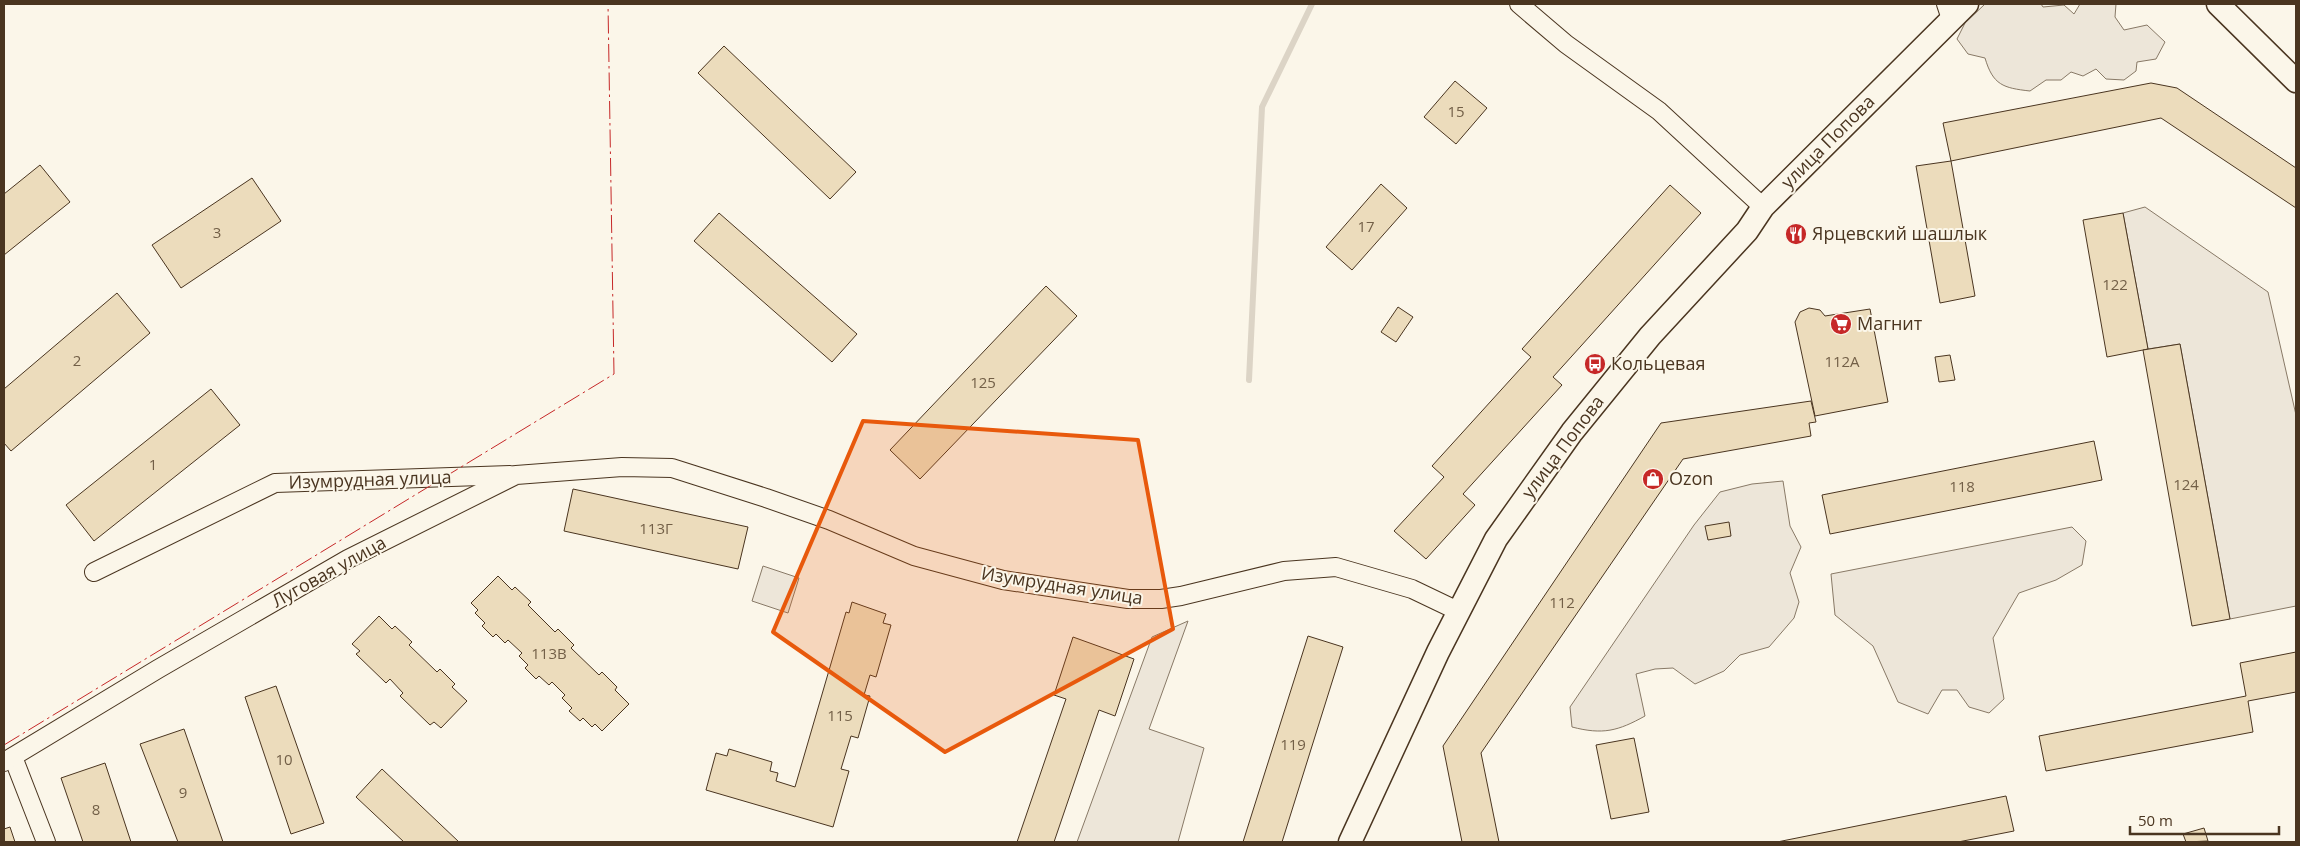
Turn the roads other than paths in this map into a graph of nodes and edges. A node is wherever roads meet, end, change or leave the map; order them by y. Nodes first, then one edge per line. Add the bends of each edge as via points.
1 (1519, 4) edge
2 (2223, 6) edge
3 (1955, 9) edge
4 (2296, 81) edge
5 (1763, 207) junction
6 (672, 468) joint
7 (516, 475) junction
8 (94, 572) dead end
9 (1458, 611) junction
10 (9, 760) edge
11 (46, 842) edge
12 (1350, 842) edge

1 - 5 street via 1566,44 1659,111
2 - 4 street
3 - 5 street, улица Попова
5 - 9 street, улица Попова via 1747,231 1650,336 1572,432 1496,539
6 - 7 street, Луговая улица via 622,467
6 - 9 street, Изумрудная улица via 820,517 914,556 1003,580 1128,599 1161,599 1284,571 1336,567 1412,589
7 - 8 street, Изумрудная улица via 275,483
7 - 10 street, Луговая улица via 348,559
9 - 12 street, улица Попова
10 - 11 street, Луговая улица

